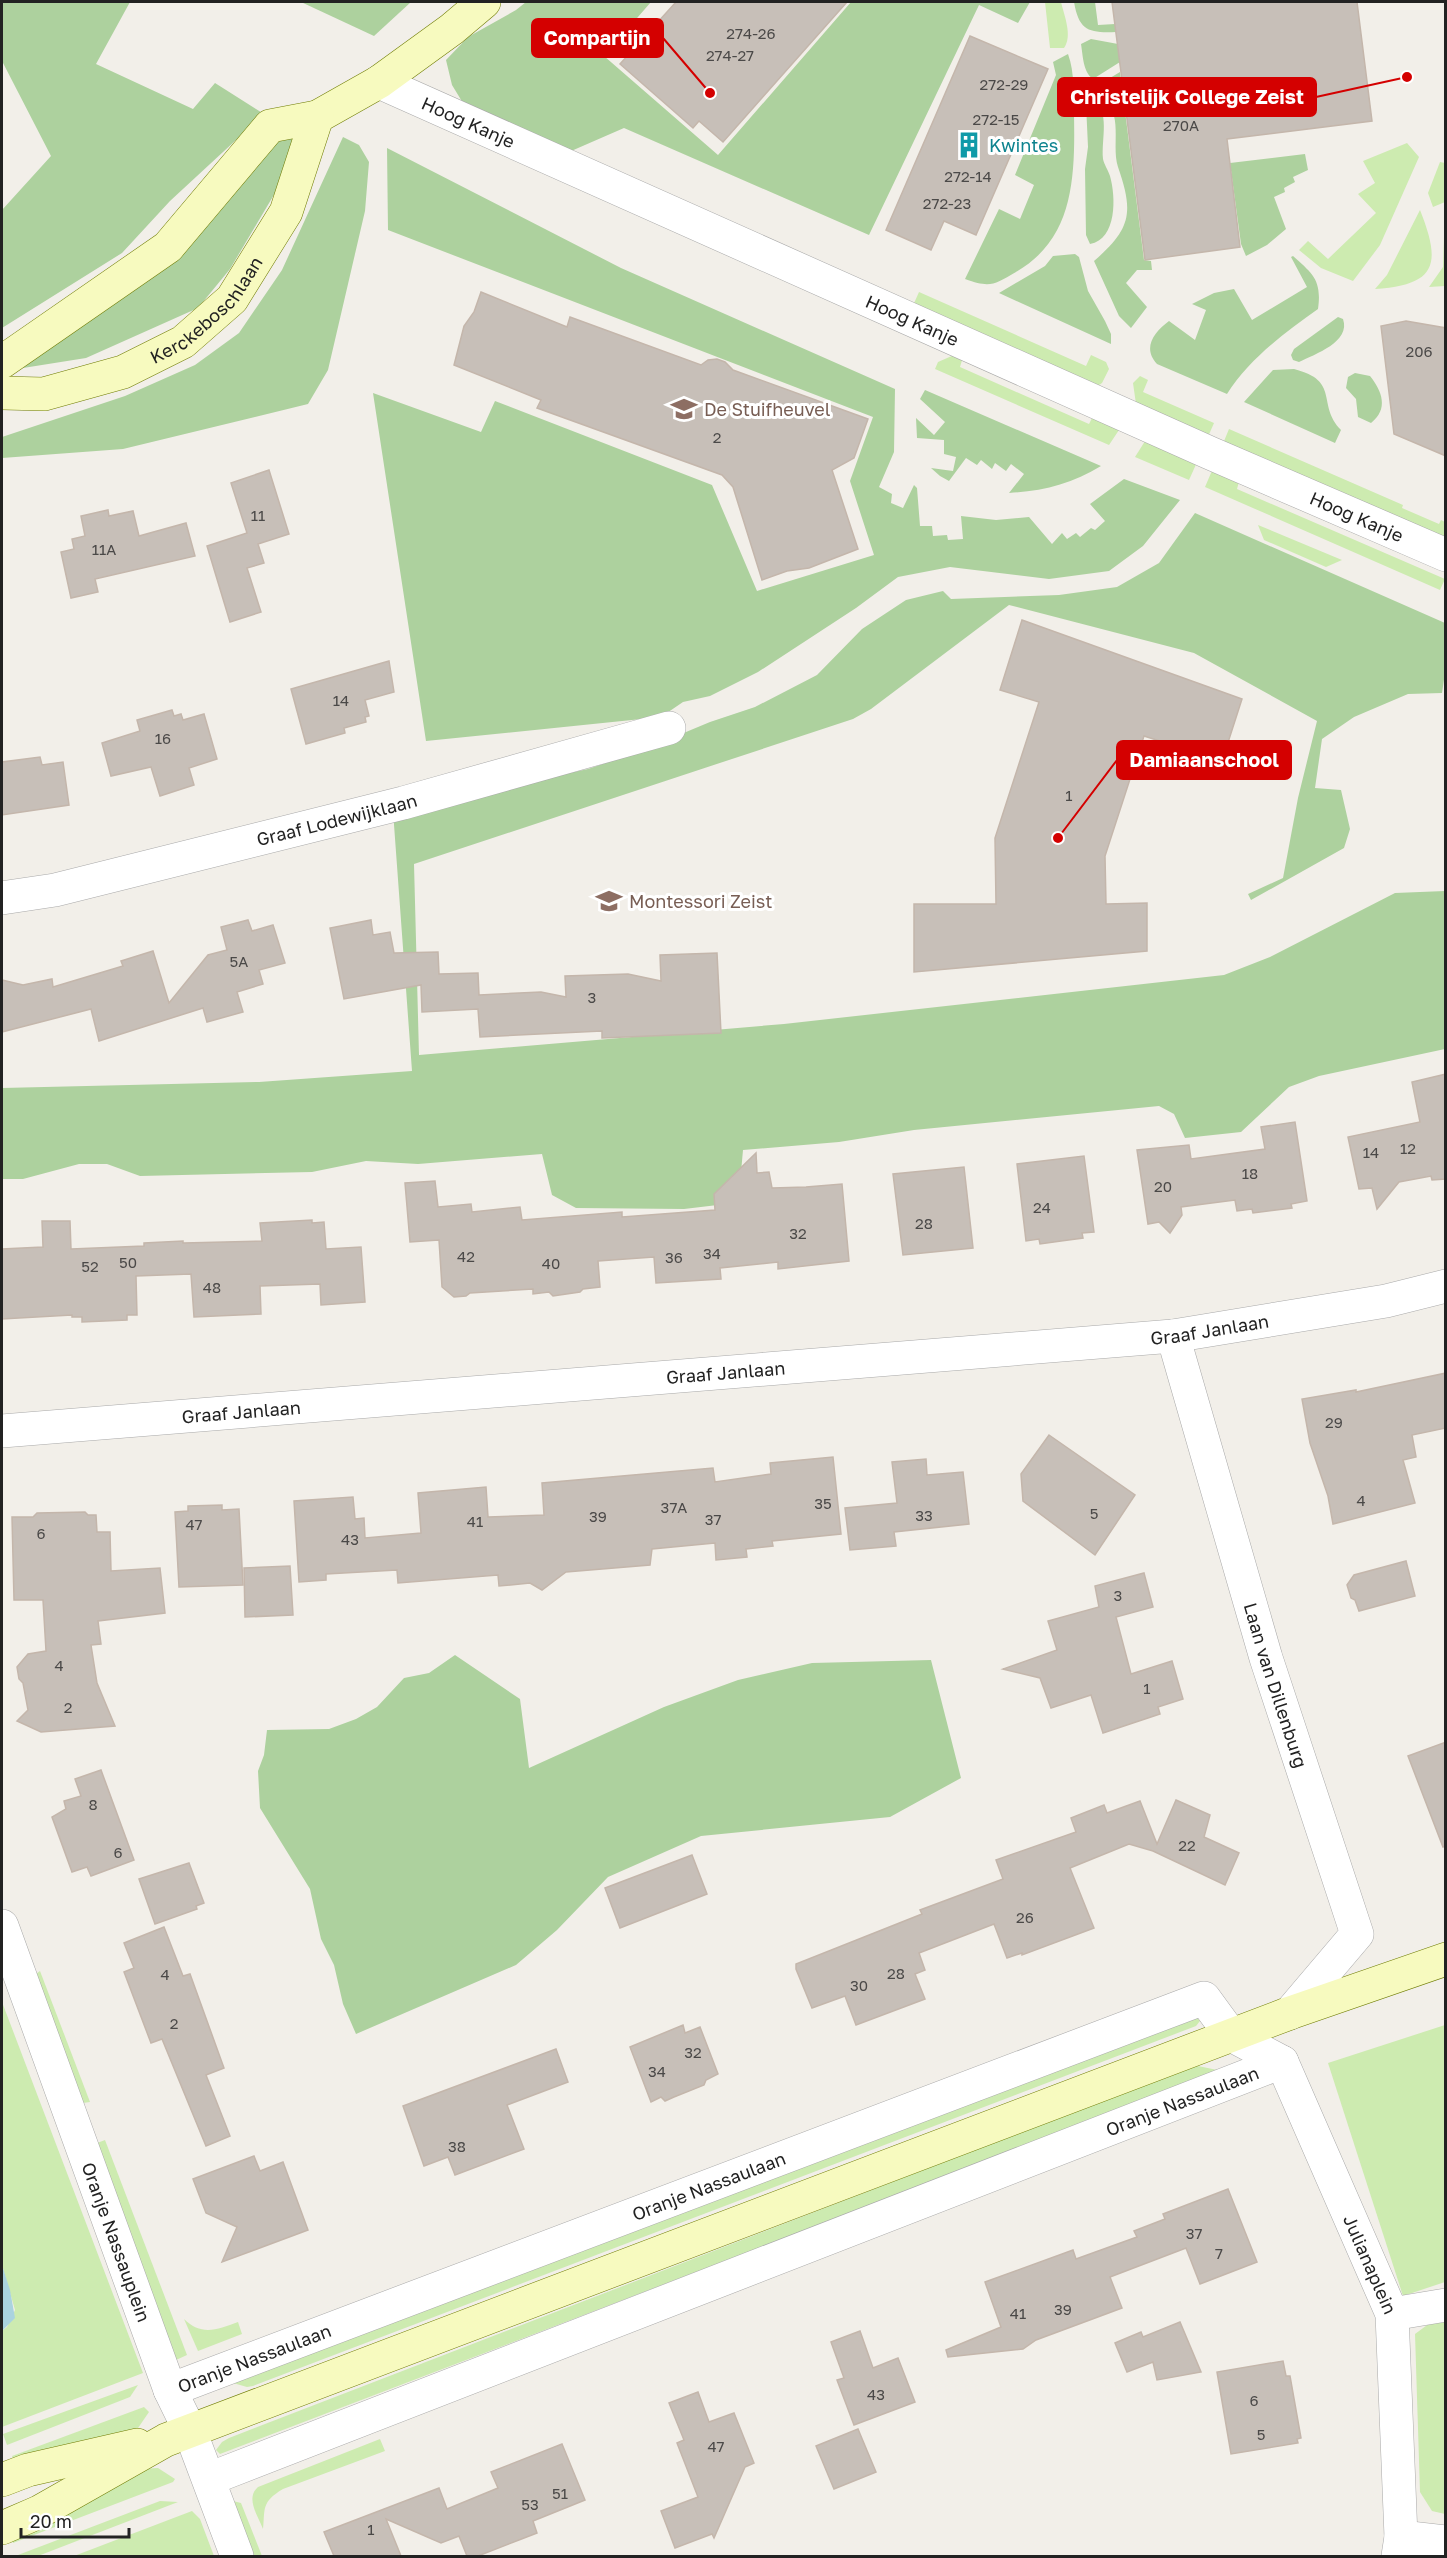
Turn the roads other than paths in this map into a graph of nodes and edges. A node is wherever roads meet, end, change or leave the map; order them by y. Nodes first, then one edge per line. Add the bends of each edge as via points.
1 (484, 2) edge
2 (379, 82) junction
3 (317, 117) junction
4 (2, 362) edge
5 (2, 393) edge
6 (1446, 555) edge
7 (669, 728) dead end
8 (2, 898) edge
9 (1446, 1286) edge
10 (1173, 1336) junction
11 (2, 1431) edge
12 (2, 1926) edge
13 (1446, 1959) edge
14 (1290, 2013) junction
15 (1232, 2035) junction
16 (1282, 2062) junction
17 (1446, 2305) edge
18 (1392, 2314) junction
19 (170, 2390) junction
20 (178, 2435) junction
21 (209, 2479) junction
22 (2, 2480) edge
23 (2, 2528) edge
24 (1446, 2542) edge
25 (1399, 2547) edge
26 (237, 2556) edge

1 - 2 street
2 - 3 street
2 - 6 street, Hoog Kanje
3 - 4 street via 270,126 168,247
3 - 5 street, Kerckeboschlaan via 286,212 232,299 199,328 183,342 123,372 44,394
7 - 8 street, Graaf Lodewijklaan via 392,806 55,890
9 - 10 street, Graaf Janlaan via 1386,1301
10 - 11 street, Graaf Janlaan
10 - 14 street, Laan van Dillenburg via 1266,1658 1357,1934
12 - 19 street, Oranje Nassauplein
13 - 14 street
14 - 15 street
15 - 16 street
15 - 19 street, Oranje Nassaulaan via 1203,1998
15 - 20 street
16 - 18 street, Julianaplein
16 - 21 street, Oranje Nassaulaan
17 - 18 street
18 - 25 street, Julianaplein
19 - 20 street, Oranje Nassauplein
20 - 21 street, Oranje Nassauplein
20 - 22 street via 28,2470
20 - 23 street via 39,2512
21 - 26 street, Oranje Nassauplein
24 - 25 street, Julianaplein

